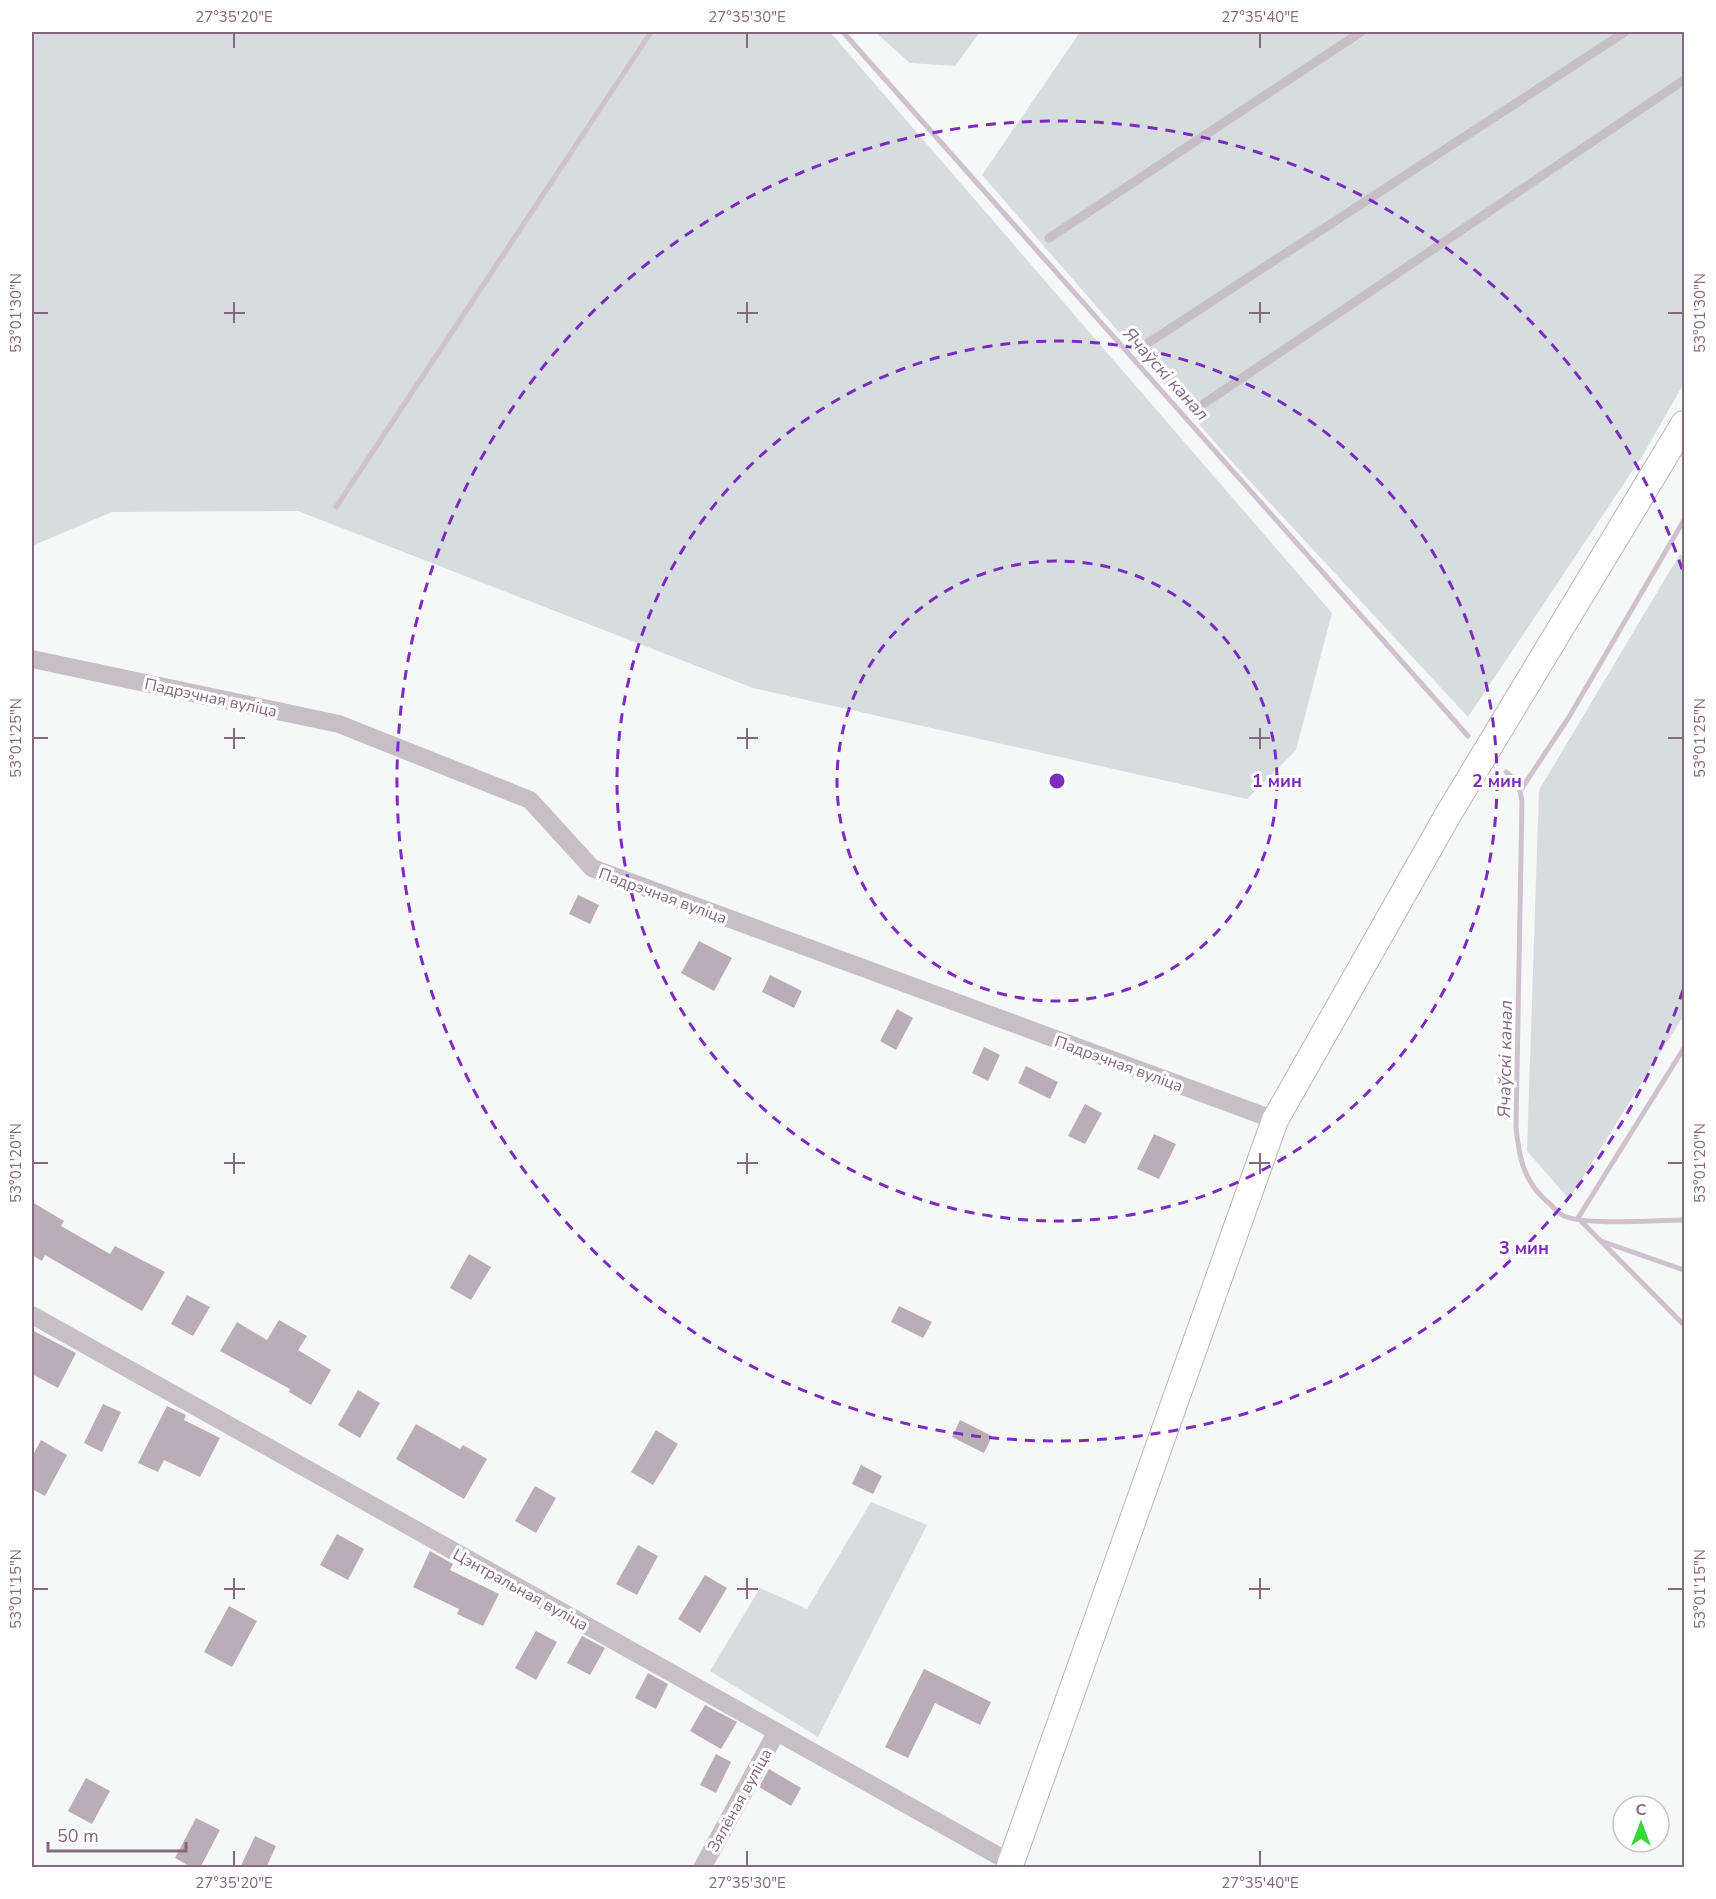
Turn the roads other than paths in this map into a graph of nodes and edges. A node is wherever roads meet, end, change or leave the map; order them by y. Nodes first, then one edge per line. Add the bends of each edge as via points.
1 (1360, 32) edge
2 (1625, 32) edge
3 (1684, 80) edge
4 (1049, 238) dead end
5 (1145, 345) dead end
6 (1199, 407) dead end
7 (1684, 424) edge
8 (32, 660) edge
9 (1275, 1120) junction
10 (32, 1315) edge
11 (776, 1733) junction
12 (1010, 1865) edge
13 (702, 1868) edge

1 - 4 lane
2 - 5 lane
3 - 6 lane
7 - 9 main road via 1455,803
8 - 9 street, Падрэчная вуліца via 339,724 530,800 592,868
9 - 12 main road
10 - 11 street, Цэнтральная вуліца
11 - 12 street, Цэнтральная вуліца
11 - 13 street, Зялёная вуліца

